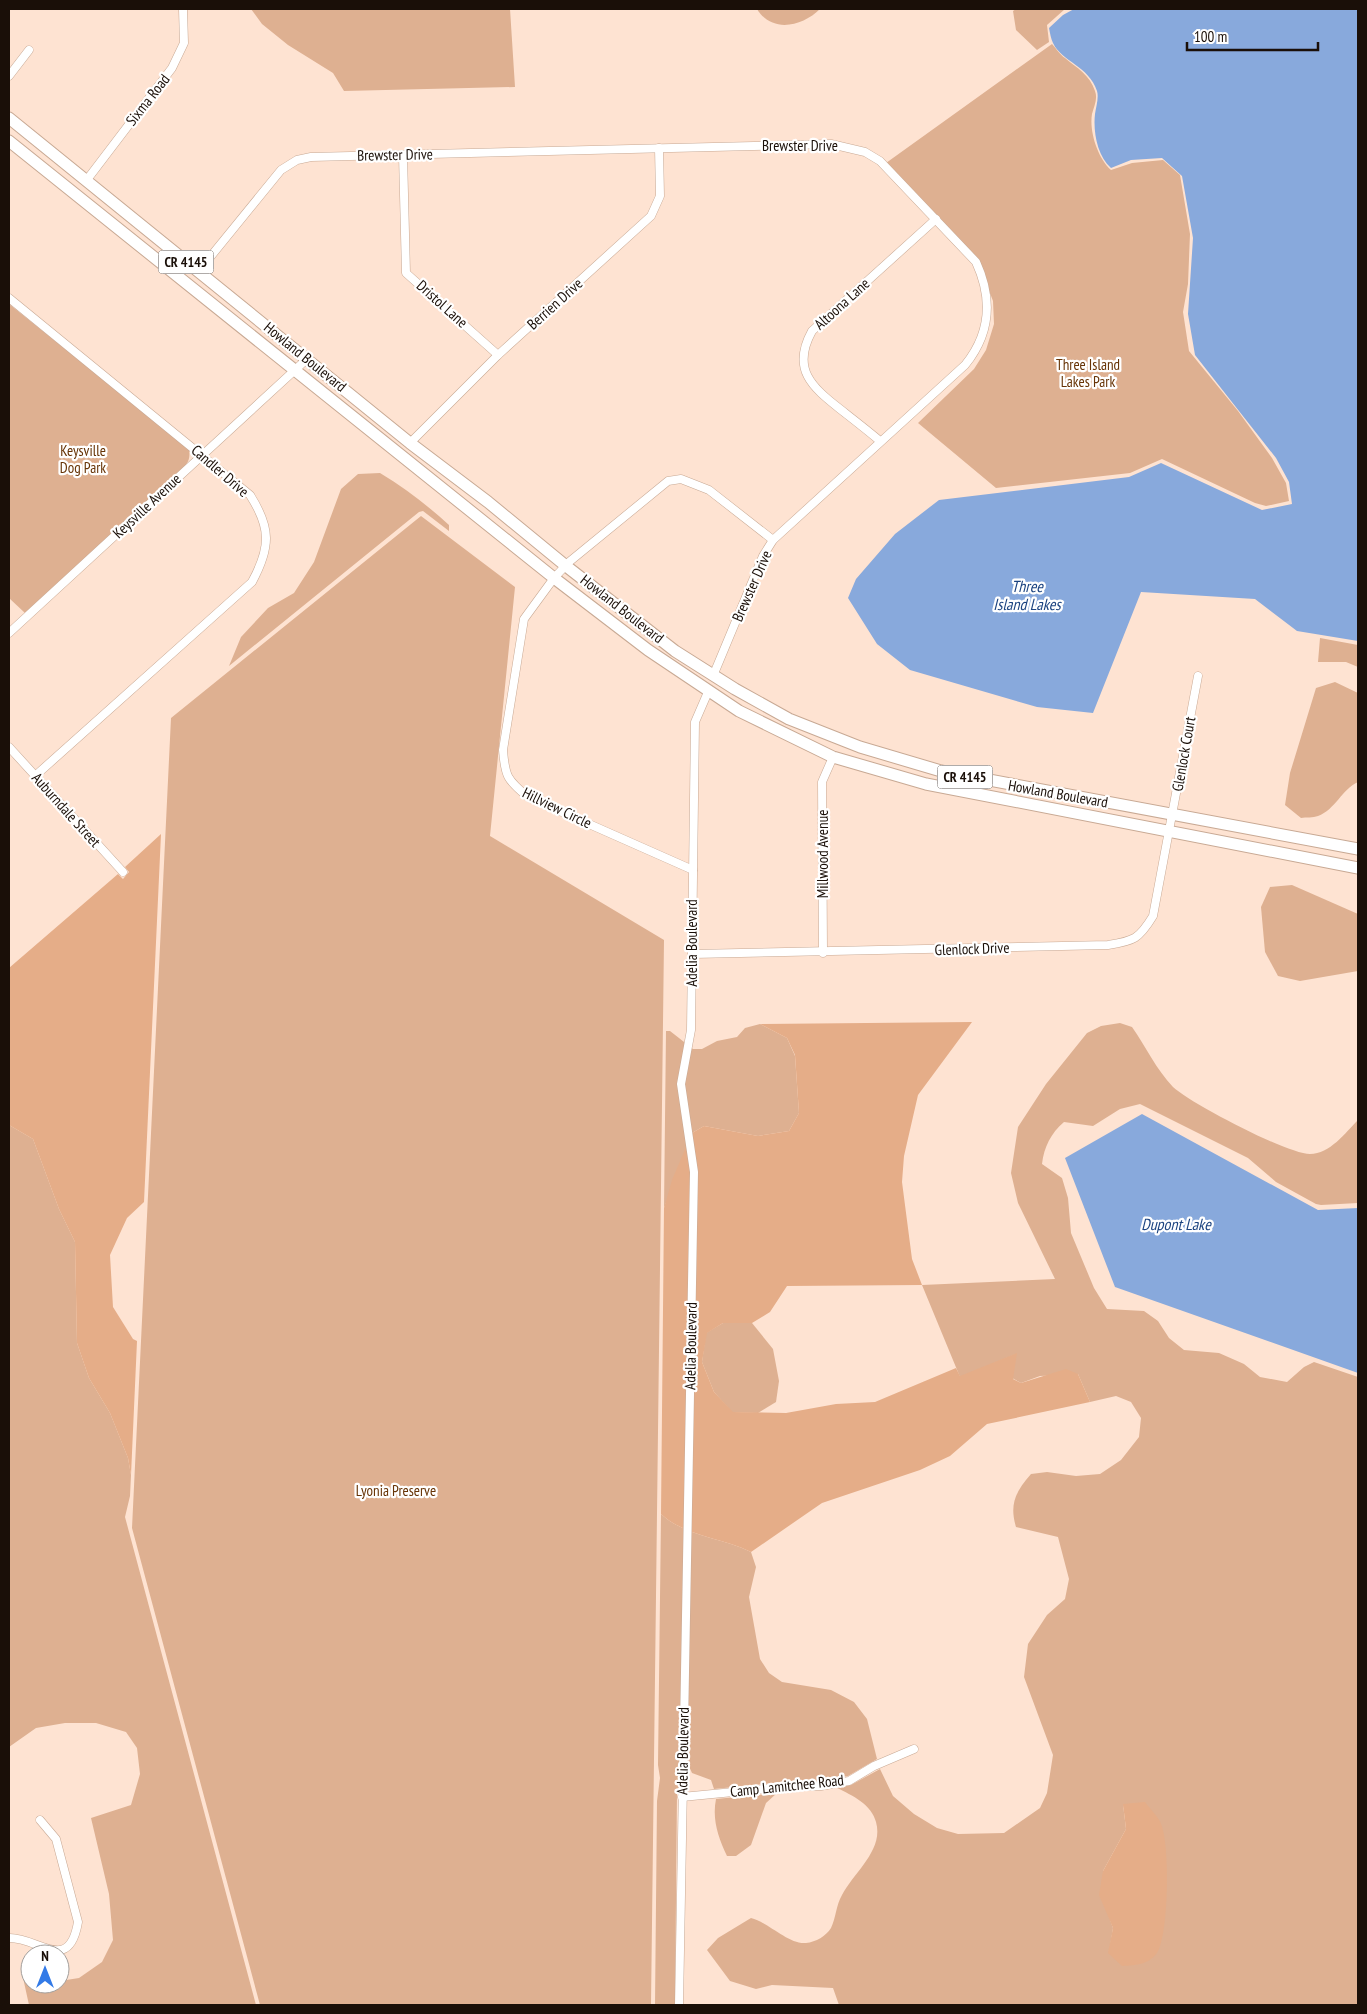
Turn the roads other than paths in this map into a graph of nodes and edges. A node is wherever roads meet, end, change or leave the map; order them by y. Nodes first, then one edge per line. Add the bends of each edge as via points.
1 (183, 9) edge
2 (28, 50) dead end
3 (9, 76) edge
4 (9, 118) edge
5 (9, 141) edge
6 (659, 148) junction
7 (403, 154) junction
8 (86, 180) junction
9 (936, 219) junction
10 (198, 272) junction
11 (9, 298) edge
12 (498, 355) junction
13 (308, 358) junction
14 (295, 370) junction
15 (880, 441) junction
16 (410, 443) junction
17 (203, 455) junction
18 (773, 540) junction
19 (566, 566) junction
20 (554, 578) junction
21 (9, 633) edge
22 (712, 676) junction
23 (1198, 676) dead end
24 (735, 689) junction
25 (708, 692) junction
26 (9, 747) edge
27 (833, 757) junction
28 (35, 776) junction
29 (1173, 815) junction
30 (1170, 832) junction
31 (1358, 850) edge
32 (1358, 868) edge
33 (693, 870) junction
34 (122, 872) dead end
35 (823, 953) junction
36 (693, 954) junction
37 (914, 1749) dead end
38 (682, 1797) junction
39 (40, 1820) dead end
40 (9, 1938) edge
41 (679, 2005) edge

1 - 8 street, Sixma Road via 184,42 172,68
2 - 3 street
4 - 8 main road, Howland Boulevard / CR 4145
5 - 14 main road, Howland Boulevard / CR 4145
6 - 7 street, Brewster Drive
6 - 9 street, Brewster Drive via 845,146 880,161
6 - 12 street, Berrien Drive via 660,196 651,216
7 - 10 street, Brewster Drive via 297,160 281,170
7 - 12 street, Dristol Lane via 406,273
8 - 10 main road, Howland Boulevard / CR 4145
9 - 15 street, Brewster Drive via 976,262 984,279 988,296 984,334 965,365
9 - 15 street, Altoona Lane via 812,331 806,342 803,362 808,379
10 - 13 main road, Howland Boulevard / CR 4145
11 - 17 street, Candler Drive
12 - 16 street, Berrien Drive
13 - 14 street, Keysville Avenue
13 - 16 main road, Howland Boulevard / CR 4145
14 - 17 street, Keysville Avenue
14 - 20 main road, Howland Boulevard / CR 4145
15 - 18 street, Brewster Drive
16 - 19 main road, Howland Boulevard / CR 4145
17 - 21 street, Keysville Avenue
17 - 28 street, Candler Drive via 250,495 262,514 266,547 252,582
18 - 19 street via 709,490 682,479 668,481
18 - 22 street, Brewster Drive via 763,556
19 - 20 street, Hillview Circle
19 - 22 main road, Howland Boulevard / CR 4145
20 - 25 main road, Howland Boulevard / CR 4145
20 - 33 street, Hillview Circle via 524,619 503,750 505,771 514,786 528,797
22 - 24 main road, Howland Boulevard / CR 4145
23 - 29 street, Glenlock Court
24 - 25 main road
24 - 29 main road, Howland Boulevard / CR 4145 via 824,734 920,766
25 - 27 main road, Howland Boulevard / CR 4145 via 773,729
25 - 33 street, Adelia Boulevard via 695,722
26 - 28 street, Auburndale Street
27 - 30 main road, Howland Boulevard / CR 4145 via 926,784
27 - 35 street, Millwood Avenue via 822,782
28 - 34 street, Auburndale Street
29 - 30 street, Glenlock Court
29 - 31 main road, Howland Boulevard / CR 4145
30 - 32 main road, Howland Boulevard / CR 4145
30 - 35 street, Glenlock Drive via 1152,916 1141,935 1128,942
33 - 36 street, Adelia Boulevard
35 - 36 street, Glenlock Drive
36 - 38 street, Adelia Boulevard via 691,1030 681,1084 694,1172
37 - 38 street, Camp Lamitchee Road via 849,1781
38 - 41 street, Adelia Boulevard
39 - 40 street via 56,1839 78,1922 76,1935 69,1945 48,1951 33,1942

